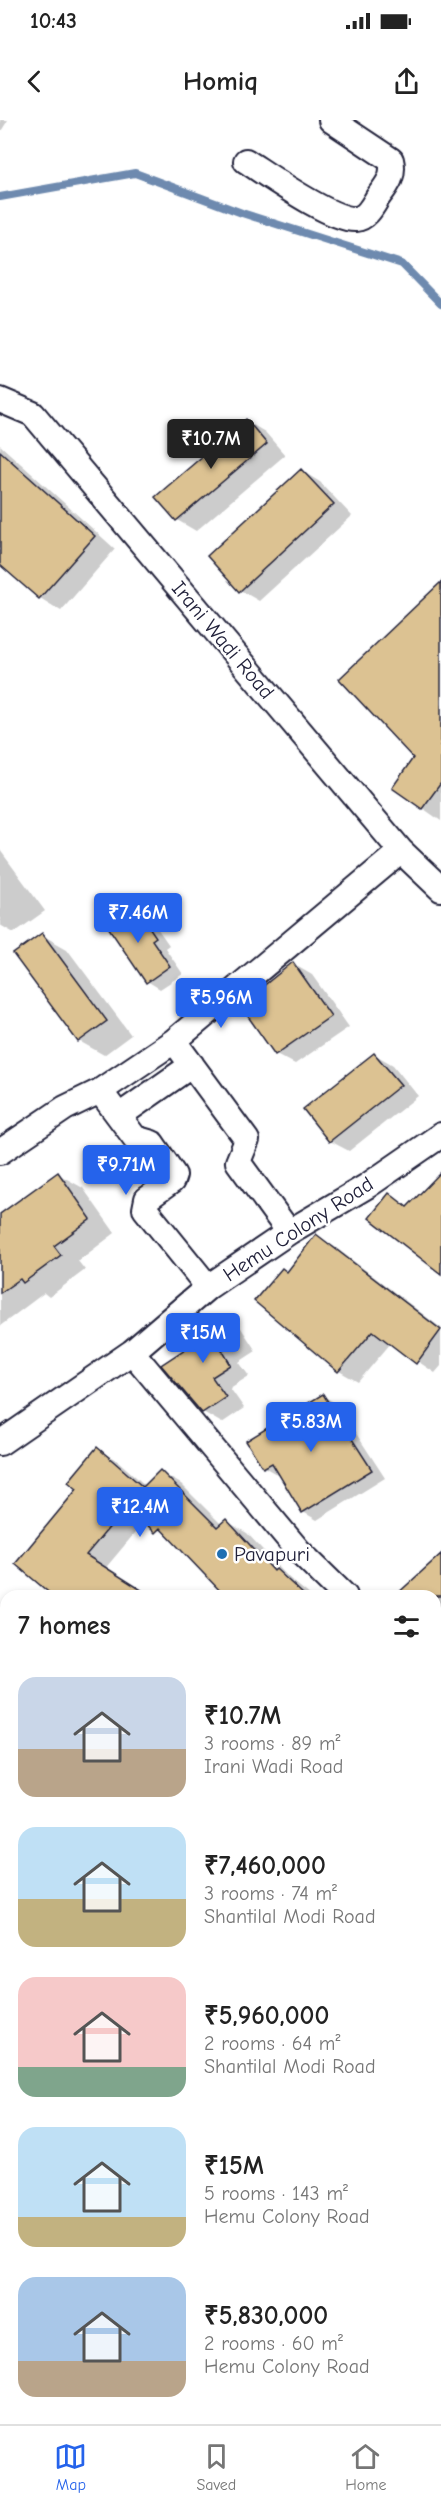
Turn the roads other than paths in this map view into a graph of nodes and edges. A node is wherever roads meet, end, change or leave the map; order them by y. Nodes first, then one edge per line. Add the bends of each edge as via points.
1 (331, 120) edge
2 (246, 161) dead end
3 (0, 400) edge
4 (401, 851) junction
5 (441, 889) edge
6 (174, 1041) junction
7 (192, 1065) junction
8 (100, 1092) junction
9 (119, 1116) junction
10 (441, 1135) edge
11 (0, 1152) edge
12 (288, 1232) junction
13 (208, 1287) junction
14 (132, 1353) junction
15 (0, 1443) edge
16 (339, 1590) edge

1 - 2 street via 392,160 394,171 390,180 367,213 356,219 328,212
3 - 4 street, Irani Wadi Road via 33,414
4 - 5 street, Irani Wadi Road
4 - 6 street
6 - 7 street
6 - 8 street
7 - 9 street
7 - 12 street via 247,1140 238,1162
8 - 9 street
8 - 11 street via 65,1108
9 - 13 street via 135,1138 152,1143 174,1175 172,1181 147,1199 145,1209
10 - 12 street, Hemu Colony Road via 367,1186
12 - 13 street, Hemu Colony Road
13 - 14 street, Hemu Colony Road
14 - 15 street, Hemu Colony Road
14 - 16 street via 298,1550

